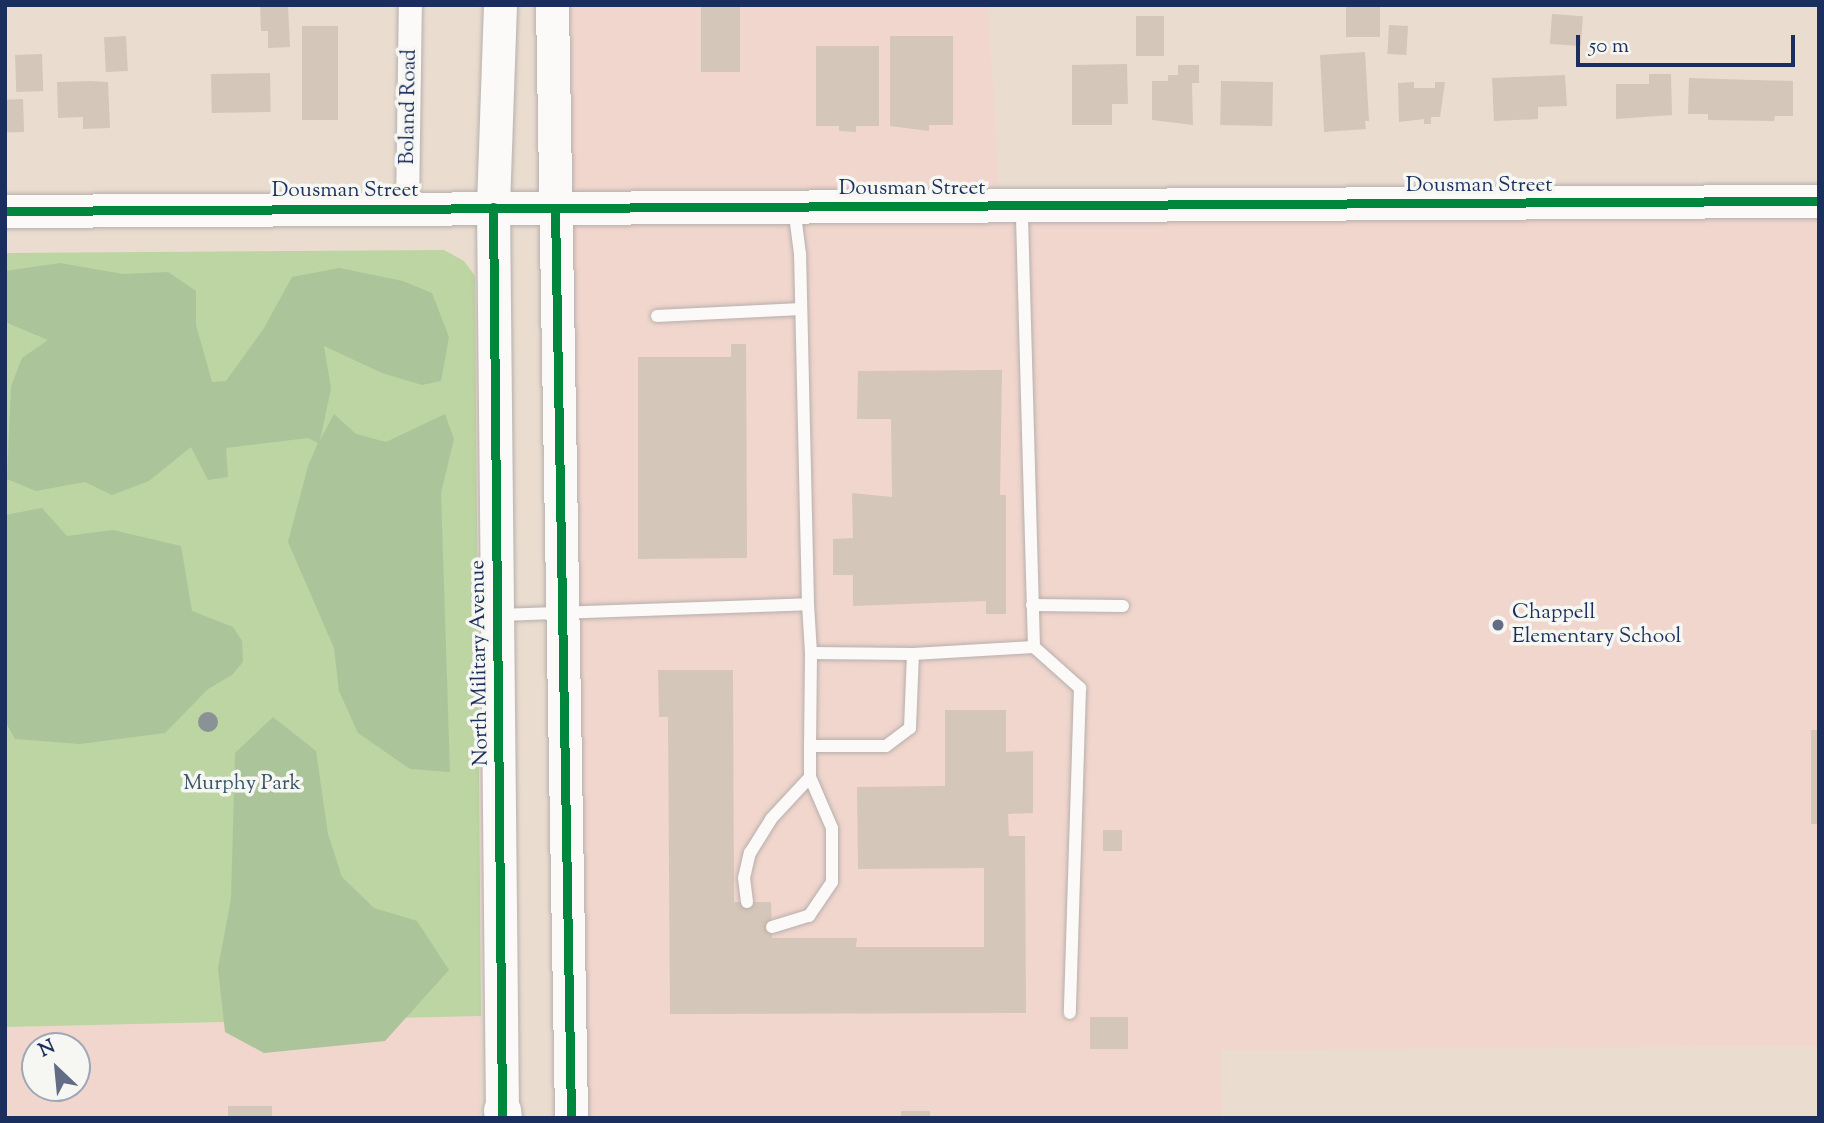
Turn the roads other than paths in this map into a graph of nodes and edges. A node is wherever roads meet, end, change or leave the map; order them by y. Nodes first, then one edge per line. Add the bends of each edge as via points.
1 (410, 5) edge
2 (500, 5) edge
3 (552, 5) edge
4 (1819, 201) edge
5 (1022, 204) junction
6 (794, 207) junction
7 (407, 208) junction
8 (493, 208) junction
9 (555, 208) junction
10 (5, 211) edge
11 (801, 309) junction
12 (657, 316) dead end
13 (808, 604) junction
14 (1032, 605) junction
15 (1123, 606) dead end
16 (497, 615) junction
17 (562, 615) junction
18 (1034, 647) junction
19 (811, 653) junction
20 (913, 654) junction
21 (810, 746) junction
22 (810, 777) junction
23 (747, 902) dead end
24 (772, 926) dead end
25 (1070, 1013) dead end
26 (502, 1115) edge
27 (571, 1118) edge

1 - 7 street, Boland Road
2 - 8 main road, North Military Avenue
3 - 9 main road
4 - 5 main road, Dousman Street
5 - 6 main road, Dousman Street
5 - 14 lane
6 - 9 main road, Dousman Street
6 - 11 lane
7 - 8 main road, Dousman Street
7 - 10 main road, Dousman Street
8 - 9 main road, Dousman Street
8 - 16 main road, North Military Avenue
9 - 17 main road
11 - 12 lane
11 - 13 lane
13 - 17 lane
13 - 19 lane
14 - 15 lane
14 - 18 lane
16 - 17 lane
16 - 26 main road, North Military Avenue
17 - 27 main road
18 - 20 lane
18 - 25 lane via 1080,688
19 - 20 lane
19 - 21 lane
20 - 21 lane via 910,728 886,746
21 - 22 lane
22 - 23 lane via 771,819 750,853 744,878
22 - 24 lane via 832,828 832,882 809,916

